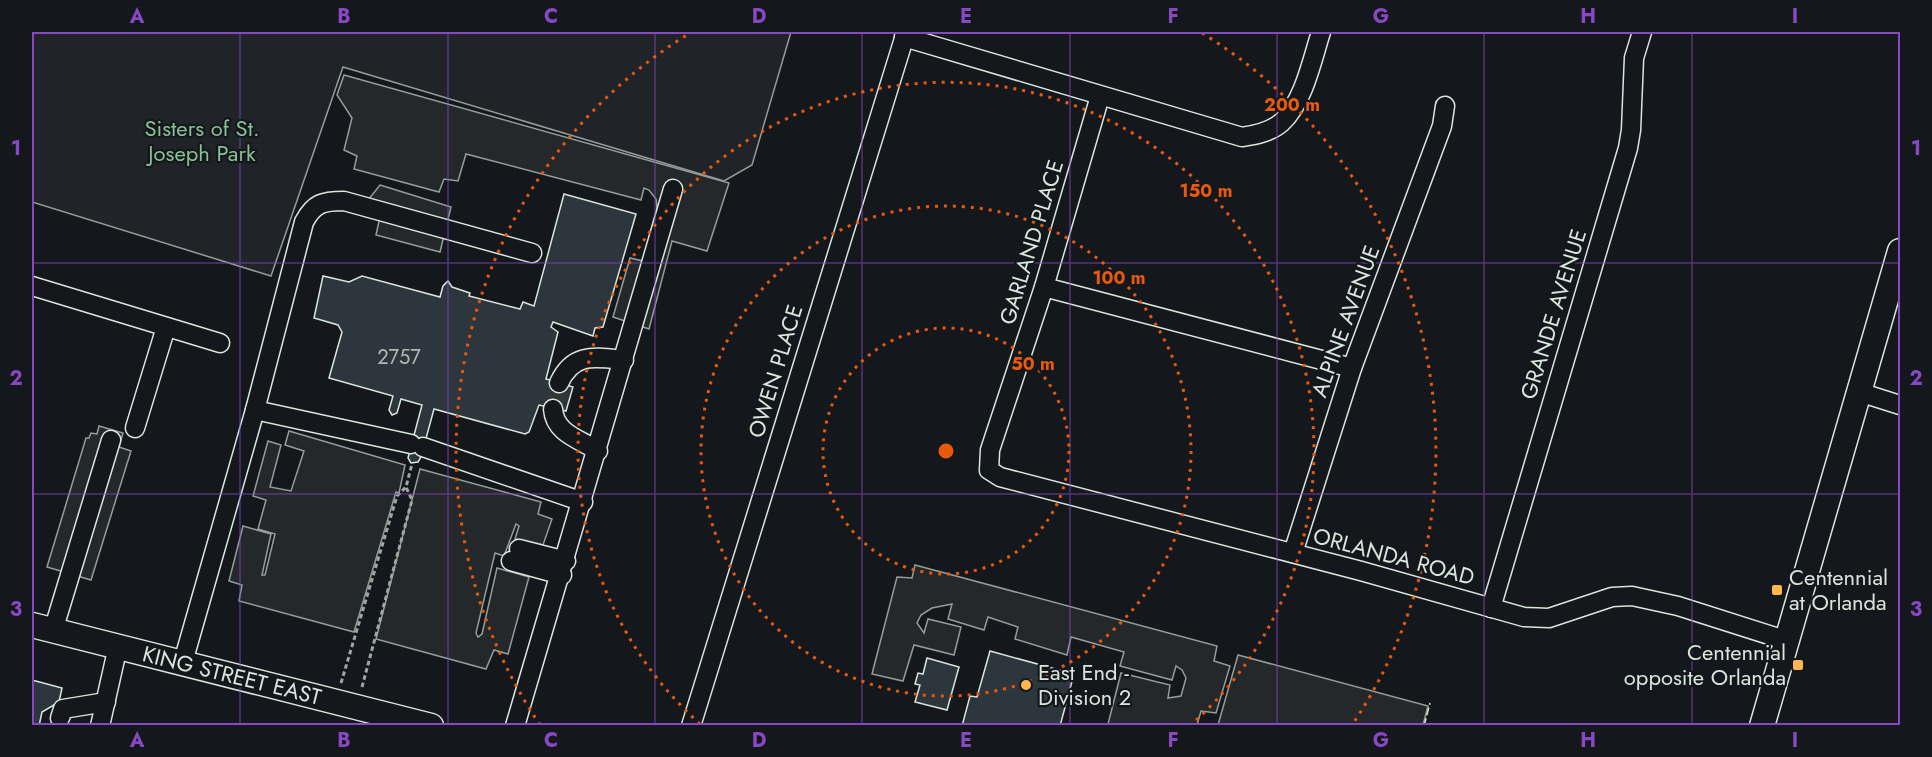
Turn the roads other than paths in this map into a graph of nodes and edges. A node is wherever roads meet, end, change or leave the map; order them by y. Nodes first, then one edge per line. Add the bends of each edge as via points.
1 (1321, 32) edge
2 (1642, 32) edge
3 (905, 34) edge
4 (1100, 96) junction
5 (1445, 106) dead end
6 (673, 189) dead end
7 (1900, 251) edge
8 (532, 253) dead end
9 (32, 286) edge
10 (1044, 287) junction
11 (166, 327) junction
12 (220, 343) dead end
13 (624, 360) junction
14 (1352, 368) junction
15 (559, 383) tunnel mouth
16 (1859, 392) junction
17 (1900, 405) edge
18 (553, 409) tunnel mouth
19 (255, 410) junction
20 (135, 428) dead end
21 (111, 440) dead end
22 (598, 451) junction
23 (989, 470) joint
24 (583, 502) junction
25 (1293, 553) junction
26 (515, 555) dead end
27 (564, 568) junction
28 (1491, 608) junction
29 (42, 628) edge
30 (1785, 640) junction
31 (117, 646) junction
32 (183, 662) junction
33 (106, 702) junction
34 (60, 718) dead end
35 (394, 721) edge
36 (100, 726) edge
37 (431, 726) edge
38 (515, 726) edge
39 (691, 726) edge
40 (1762, 726) edge

1 - 4 street via 1294,104 1282,122 1263,134 1242,137 1223,133
2 - 28 street, GRANDE AVENUE via 1634,58 1628,148
3 - 4 street
3 - 39 street, OWEN PLACE
4 - 10 street, GARLAND PLACE
5 - 14 street, ALPINE AVENUE via 1442,126
6 - 13 street
7 - 16 main road
8 - 19 street via 344,201 319,203 304,222
9 - 11 street
10 - 14 street
10 - 23 street, GARLAND PLACE via 990,450
11 - 12 street
11 - 20 street
13 - 15 street via 592,357 574,363
13 - 22 street
14 - 25 street, ALPINE AVENUE
16 - 17 street
16 - 30 main road
18 - 22 street via 554,420 566,434
19 - 24 street via 417,446
19 - 32 street
21 - 29 street
22 - 24 street
23 - 25 street, ORLANDA ROAD via 1013,481
24 - 27 street
25 - 28 street, ORLANDA ROAD
26 - 27 street
27 - 38 street
28 - 30 street, ORLANDA ROAD via 1524,617 1549,618 1612,597 1645,597
29 - 31 main road, KING STREET EAST
30 - 40 main road
31 - 32 main road, KING STREET EAST
31 - 33 street
32 - 35 main road, KING STREET EAST via 347,704
33 - 34 street via 63,709
33 - 36 street
35 - 37 main road, KING STREET EAST

